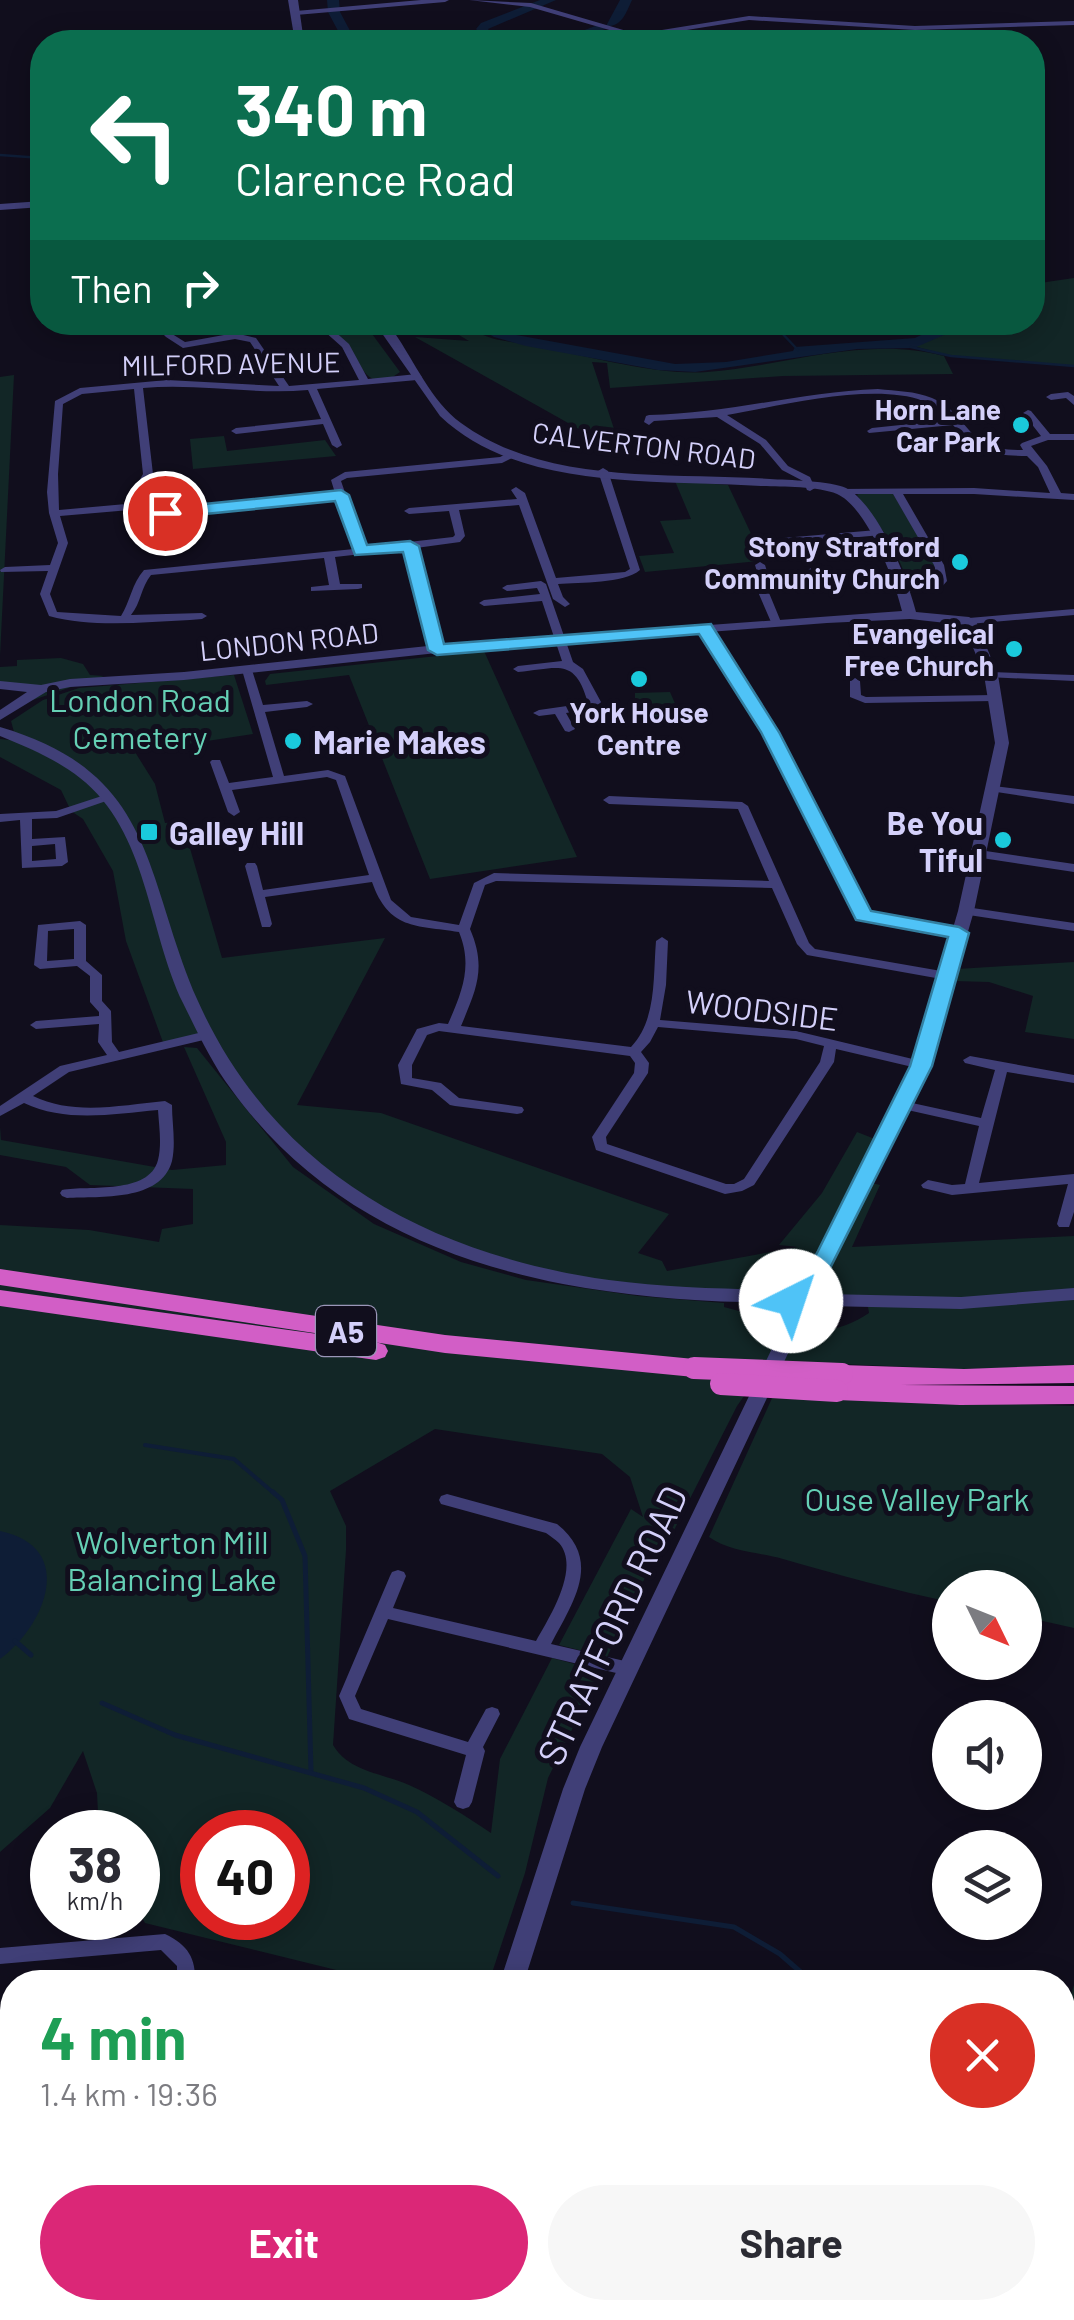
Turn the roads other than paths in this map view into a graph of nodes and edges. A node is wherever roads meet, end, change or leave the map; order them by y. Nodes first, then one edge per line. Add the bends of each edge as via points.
1 (294, 0) edge
2 (445, 0) edge
3 (473, 0) edge
4 (296, 13) junction
5 (1074, 23) edge
6 (298, 30) edge
7 (617, 30) edge
8 (675, 30) edge
9 (30, 205) edge
10 (0, 208) edge
11 (170, 335) dead end
12 (333, 335) edge
13 (388, 335) edge
14 (418, 376) junction
15 (365, 382) junction
16 (138, 386) junction
17 (311, 388) junction
18 (286, 389) junction
19 (1051, 397) dead end
20 (1072, 397) edge
21 (718, 413) junction
22 (1028, 414) dead end
23 (649, 418) dead end
24 (327, 421) junction
25 (955, 422) junction
26 (236, 431) dead end
27 (872, 431) dead end
28 (1046, 437) junction
29 (1074, 438) edge
30 (332, 441) dead end
31 (1030, 453) junction
32 (513, 454) junction
33 (603, 471) junction
34 (810, 488) junction
35 (516, 490) dead end
36 (842, 491) junction
37 (896, 491) junction
38 (341, 495) junction
39 (1057, 496) junction
40 (1074, 497) edge
41 (523, 502) junction
42 (130, 507) junction
43 (453, 508) junction
44 (409, 511) dead end
45 (54, 514) junction
46 (877, 533) junction
47 (456, 540) joint
48 (782, 541) dead end
49 (410, 546) junction
50 (360, 551) junction
51 (329, 554) junction
52 (760, 565) dead end
53 (54, 568) junction
54 (6, 570) dead end
55 (811, 572) dead end
56 (552, 581) junction
57 (766, 585) junction
58 (358, 586) dead end
59 (335, 588) junction
60 (507, 588) dead end
61 (904, 589) junction
62 (315, 590) dead end
63 (546, 597) junction
64 (484, 603) dead end
65 (565, 604) dead end
66 (1074, 612) edge
67 (126, 615) junction
68 (910, 615) junction
69 (202, 616) dead end
70 (969, 621) junction
71 (776, 622) junction
72 (705, 628) junction
73 (560, 640) junction
74 (437, 650) junction
75 (568, 664) junction
76 (518, 669) dead end
77 (247, 670) junction
78 (991, 675) junction
79 (1074, 678) edge
80 (855, 682) dead end
81 (91, 683) junction
82 (0, 685) edge
83 (41, 689) junction
84 (994, 698) junction
85 (307, 704) dead end
86 (259, 709) junction
87 (559, 710) junction
88 (539, 713) dead end
89 (0, 716) edge
90 (0, 728) edge
91 (568, 729) dead end
92 (216, 762) dead end
93 (279, 780) junction
94 (227, 787) junction
95 (994, 789) junction
96 (108, 797) junction
97 (609, 800) dead end
98 (1074, 800) edge
99 (742, 806) joint
100 (234, 812) dead end
101 (26, 816) junction
102 (0, 818) edge
103 (26, 843) dead end
104 (979, 854) junction
105 (251, 866) dead end
106 (1074, 868) edge
107 (374, 878) junction
108 (778, 885) junction
109 (258, 894) junction
110 (966, 911) junction
111 (266, 924) dead end
112 (1074, 927) edge
113 (464, 929) junction
114 (959, 933) junction
115 (662, 941) dead end
116 (80, 962) dead end
117 (947, 976) junction
118 (105, 1019) junction
119 (653, 1024) junction
120 (36, 1025) dead end
121 (453, 1028) junction
122 (208, 1035) junction
123 (832, 1043) junction
124 (634, 1052) junction
125 (114, 1056) junction
126 (970, 1060) dead end
127 (921, 1066) junction
128 (1002, 1067) junction
129 (1074, 1078) edge
130 (23, 1098) junction
131 (903, 1105) junction
132 (516, 1110) dead end
133 (0, 1112) edge
134 (986, 1123) junction
135 (1074, 1182) edge
136 (928, 1185) dead end
137 (971, 1188) junction
138 (67, 1193) dead end
139 (1064, 1224) dead end
140 (0, 1276) edge
141 (810, 1286) junction
142 (1074, 1294) edge
143 (0, 1298) edge
144 (826, 1300) junction
145 (795, 1303) junction
146 (1074, 1374) edge
147 (693, 1375) junction
148 (840, 1382) junction
149 (1074, 1394) edge
150 (448, 1500) dead end
151 (398, 1576) dead end
152 (383, 1612) junction
153 (541, 1648) junction
154 (629, 1669) junction
155 (492, 1714) dead end
156 (472, 1750) junction
157 (464, 1802) dead end
158 (0, 1956) edge
159 (186, 1970) edge
160 (516, 1970) edge

1 - 4 street
2 - 4 street
3 - 7 street via 531,4
4 - 6 street
5 - 8 street via 932,28 750,18
9 - 10 street
11 - 18 street via 183,345 235,336 253,340
12 - 15 street
13 - 14 street, CALVERTON ROAD
14 - 15 street, MILFORD AVENUE
14 - 32 street, CALVERTON ROAD via 461,430
15 - 17 street, MILFORD AVENUE
16 - 18 street, MILFORD AVENUE
16 - 42 street via 148,474
16 - 45 street, MILFORD AVENUE via 80,391 58,403
17 - 18 street, MILFORD AVENUE
17 - 24 street
19 - 20 street
21 - 23 street
21 - 25 street via 809,395 894,393 934,402
21 - 34 street via 763,442
22 - 28 street
24 - 26 street
24 - 30 street
25 - 27 street
25 - 31 street via 978,445
28 - 29 street
28 - 31 street via 1025,445
31 - 39 street
32 - 33 street, CALVERTON ROAD
32 - 38 street via 345,475 336,480
33 - 34 street, CALVERTON ROAD
33 - 56 street via 635,570
34 - 36 street, CALVERTON ROAD
35 - 41 street
36 - 37 street
36 - 46 street
37 - 39 street
37 - 61 street via 942,582
38 - 42 street via 165,513
38 - 50 street
39 - 40 street
41 - 43 street
41 - 56 street
42 - 45 street
43 - 44 street
43 - 47 street
45 - 53 street, MILFORD AVENUE via 63,543
46 - 48 street
46 - 61 street
47 - 49 street
49 - 50 street
49 - 74 street
50 - 51 street
51 - 59 street
51 - 67 street via 148,572
52 - 57 street
53 - 54 street
53 - 67 street, MILFORD AVENUE via 45,594 58,618
55 - 57 street via 816,580
56 - 65 street
57 - 71 street via 760,585
58 - 59 street
59 - 62 street
60 - 63 street via 541,584
61 - 68 street
63 - 64 street
63 - 73 street
66 - 70 street
67 - 69 street, MILFORD AVENUE
68 - 70 street, LONDON ROAD
68 - 71 street, LONDON ROAD
70 - 78 street
71 - 72 street, LONDON ROAD
72 - 73 street, LONDON ROAD
72 - 114 street via 770,732 863,916
73 - 74 street, LONDON ROAD
73 - 75 street
74 - 77 street, LONDON ROAD
75 - 76 street
75 - 87 street via 580,671 595,702
77 - 81 street, LONDON ROAD
77 - 86 street
78 - 79 street
78 - 84 street
80 - 84 street via 856,698 865,700
81 - 83 street, LONDON ROAD
81 - 90 street, LONDON ROAD via 41,699
82 - 83 street
83 - 89 street, LONDON ROAD
84 - 95 street via 1002,742
85 - 86 street
86 - 93 street
87 - 88 street
87 - 91 street
90 - 96 street via 58,757
92 - 94 street
93 - 94 street
93 - 107 street via 328,773 341,778
94 - 100 street
95 - 98 street
95 - 104 street
96 - 101 street via 57,814
96 - 122 street via 136,837 172,955
97 - 99 street
99 - 108 street
101 - 102 street
101 - 103 street
104 - 106 street
104 - 110 street
105 - 109 street
107 - 109 street
107 - 113 street via 385,902 407,920
108 - 113 street via 494,877 480,883
108 - 117 street via 811,952
109 - 111 street
110 - 112 street
110 - 114 street
113 - 121 street via 475,950 474,974
114 - 117 street
115 - 119 street
116 - 118 street via 96,975 96,1002
117 - 127 street
118 - 120 street
118 - 125 street via 105,1042
119 - 123 street, WOODSIDE via 796,1034
119 - 124 street
121 - 124 street
121 - 132 street via 422,1032 405,1065 406,1080 436,1086 455,1102
122 - 125 street
122 - 145 street via 272,1129 309,1166 365,1208 417,1235 560,1281
123 - 124 street via 827,1062 749,1182 724,1189 601,1146 599,1137 641,1072
123 - 127 street, WOODSIDE
125 - 130 street via 64,1069
126 - 128 street
127 - 131 street
128 - 129 street
128 - 134 street
130 - 133 street
130 - 138 street via 64,1112 166,1105 160,1172 133,1188
131 - 134 street
131 - 141 street
134 - 137 street
135 - 137 street
135 - 139 street
136 - 137 street
140 - 147 highway, A5
141 - 144 street
141 - 145 street via 795,1290
142 - 144 street via 961,1303
143 - 147 highway, A5 via 441,1359
144 - 145 street via 817,1310
145 - 154 street, STRATFORD ROAD
146 - 148 highway, A5
147 - 148 highway, A5, bridge
148 - 149 highway, A5 via 960,1396
150 - 153 street via 566,1536 575,1578
151 - 152 street
152 - 153 street
152 - 156 street via 346,1696 355,1714
153 - 154 street
154 - 160 street, STRATFORD ROAD via 574,1789
155 - 156 street
156 - 157 street
158 - 159 street via 165,1942

